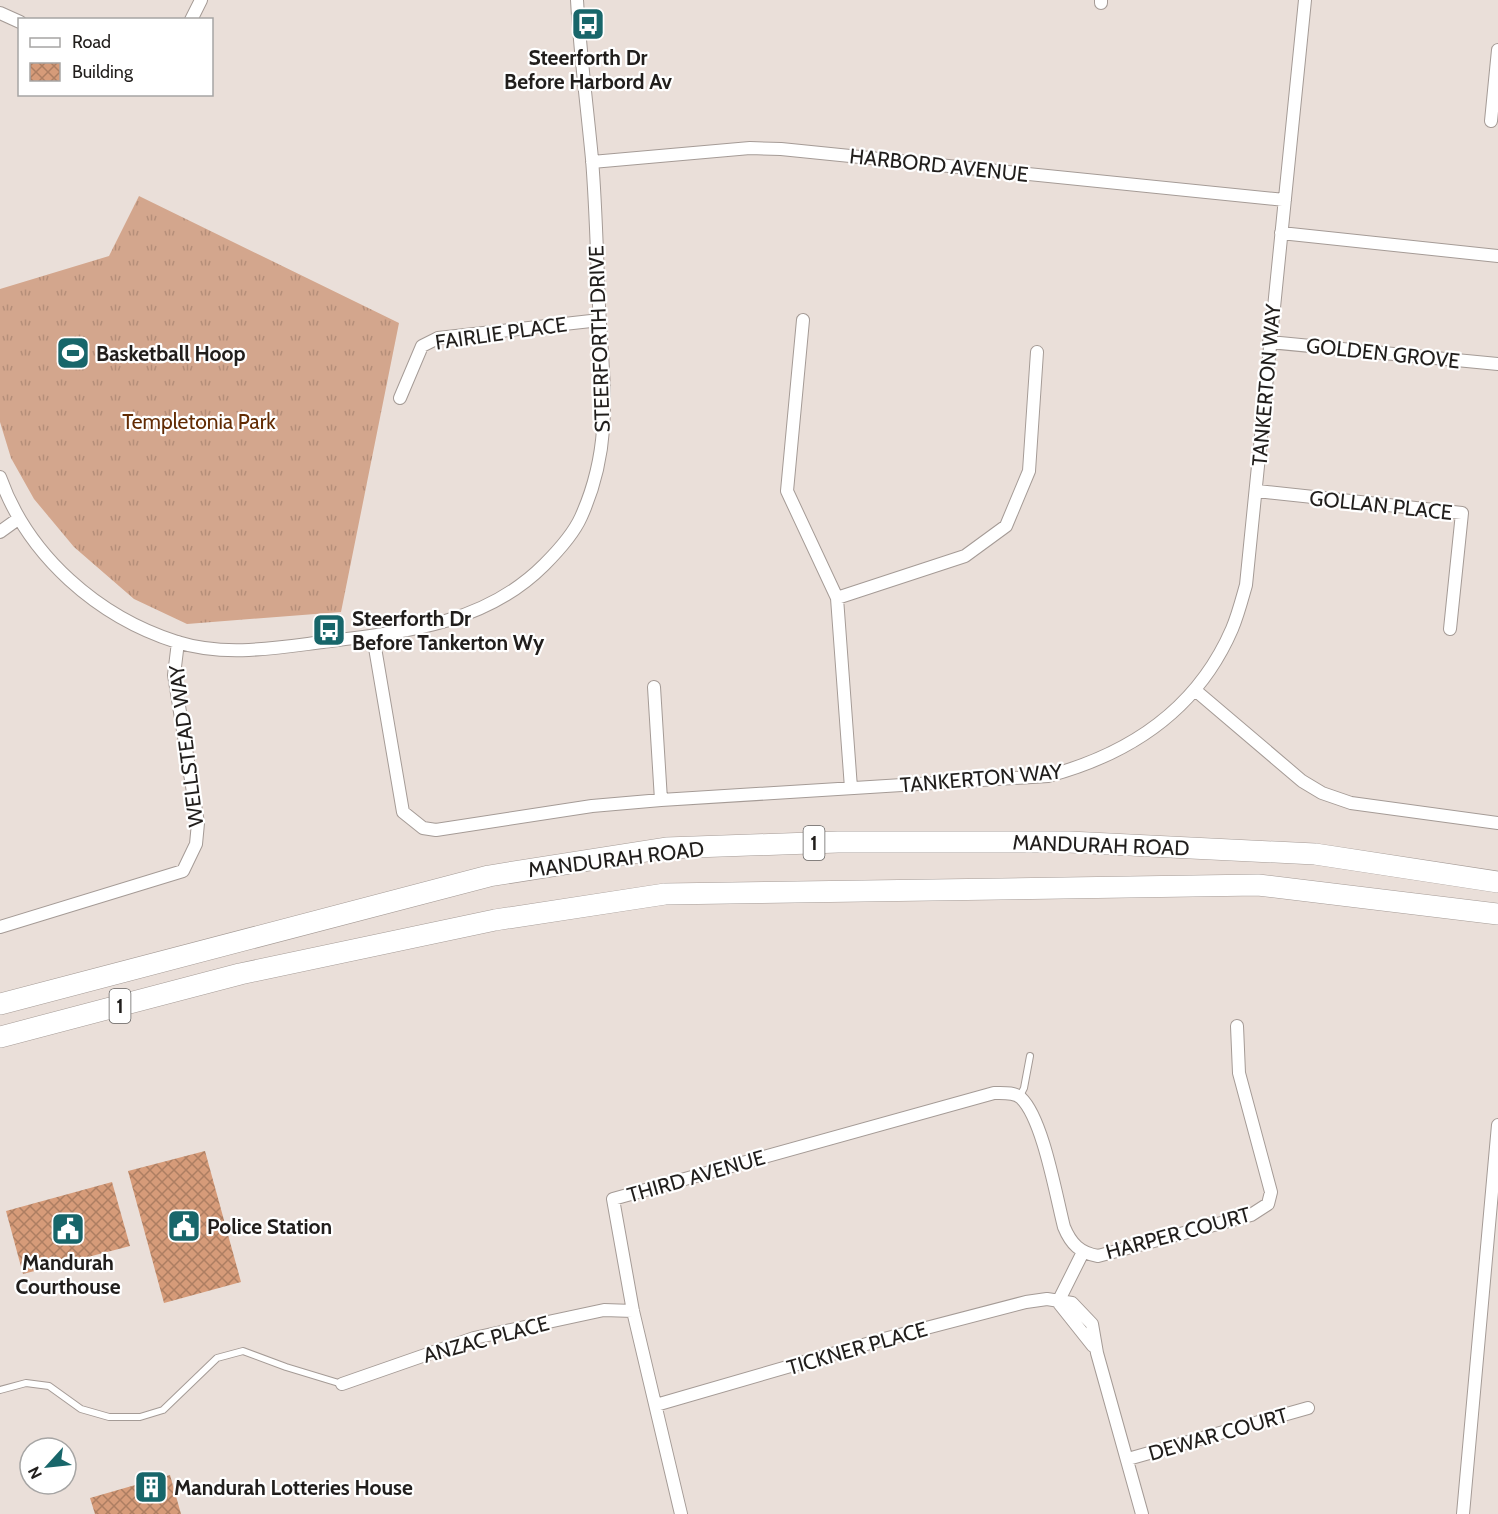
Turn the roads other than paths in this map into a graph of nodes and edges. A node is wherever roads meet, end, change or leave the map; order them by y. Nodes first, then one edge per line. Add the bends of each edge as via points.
1 (201, 0) edge
2 (577, 0) edge
3 (1305, 0) edge
4 (0, 13) edge
5 (192, 18) edge
6 (18, 21) edge
7 (1498, 50) edge
8 (1491, 121) dead end
9 (592, 162) junction
10 (1285, 200) junction
11 (1281, 233) junction
12 (1498, 256) edge
13 (600, 320) junction
14 (803, 321) dead end
15 (1269, 342) junction
16 (1037, 352) dead end
17 (1498, 364) edge
18 (400, 398) dead end
19 (0, 477) edge
20 (1257, 491) junction
21 (18, 519) junction
22 (0, 532) edge
23 (837, 598) junction
24 (1450, 629) dead end
25 (373, 636) junction
26 (178, 642) junction
27 (654, 687) dead end
28 (1195, 690) junction
29 (851, 788) junction
30 (661, 800) junction
31 (1498, 823) edge
32 (1498, 882) edge
33 (1498, 914) edge
34 (0, 927) edge
35 (0, 1004) edge
36 (1237, 1026) dead end
37 (0, 1037) edge
38 (1030, 1056) dead end
39 (1020, 1096) junction
40 (1498, 1125) edge
41 (1083, 1252) junction
42 (1058, 1302) junction
43 (633, 1311) junction
44 (342, 1384) joint
45 (0, 1390) edge
46 (656, 1405) junction
47 (1308, 1408) dead end
48 (1128, 1459) junction
49 (681, 1514) edge
50 (1142, 1514) edge
51 (1463, 1514) edge

1 - 5 street
2 - 9 street, STEERFORTH DRIVE
3 - 10 street, TANKERTON WAY
4 - 6 street
7 - 8 street
9 - 10 street, HARBORD AVENUE via 750,148 781,149
9 - 13 street, STEERFORTH DRIVE
10 - 11 street, TANKERTON WAY
11 - 12 street
11 - 15 street, TANKERTON WAY
13 - 18 street, FAIRLIE PLACE via 438,338 422,346
13 - 25 street, STEERFORTH DRIVE via 606,420 598,473 580,520 568,538 537,572 498,601 458,619
14 - 23 street via 787,491
15 - 17 street, GOLDEN GROVE
15 - 20 street, TANKERTON WAY
16 - 23 street via 1029,471 1006,526 965,556
19 - 21 street, STEERFORTH DRIVE
20 - 24 street, GOLLAN PLACE via 1462,513
20 - 28 street, TANKERTON WAY via 1246,585 1232,629
21 - 22 street
21 - 26 street, STEERFORTH DRIVE via 53,563 88,597 124,621
23 - 29 street
25 - 26 street, STEERFORTH DRIVE via 238,650 213,650
25 - 30 street, TANKERTON WAY via 400,801 403,812 423,828 453,828
26 - 34 street, WELLSTEAD WAY via 174,675 198,823 196,844 183,871
27 - 30 street
28 - 29 street, TANKERTON WAY via 1137,741 1086,765 1048,776
28 - 31 street via 1302,781 1322,793 1351,803
29 - 30 street, TANKERTON WAY
32 - 35 highway, MANDURAH ROAD / 1 via 1316,854 1069,842 838,842 666,848 489,876
33 - 37 highway, MANDURAH ROAD / 1 via 1258,885 665,894 495,920 251,972
36 - 41 street, HARPER COURT via 1239,1074 1271,1192 1268,1204 1251,1215 1098,1256
38 - 39 lane
39 - 41 street via 1036,1119 1064,1227 1070,1241
39 - 43 street, THIRD AVENUE via 994,1093 613,1199
40 - 51 street
41 - 42 street
42 - 46 street, TICKNER PLACE via 1026,1302
42 - 48 street via 1097,1353
43 - 44 street, ANZAC PLACE via 604,1310 474,1338
43 - 46 street, THIRD AVENUE
44 - 45 lane via 243,1351 217,1358 163,1410 140,1417 110,1417 81,1409 49,1386 26,1383
46 - 49 street, THIRD AVENUE
47 - 48 street, DEWAR COURT
48 - 50 street

